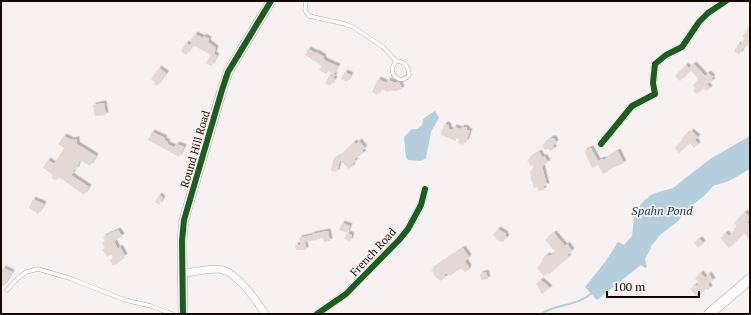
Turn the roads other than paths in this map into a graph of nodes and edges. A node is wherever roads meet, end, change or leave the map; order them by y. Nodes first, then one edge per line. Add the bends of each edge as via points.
1 (271, 1) edge
2 (306, 1) edge
3 (726, 1) edge
4 (396, 61) junction
5 (601, 144) dead end
6 (425, 189) dead end
7 (183, 273) junction
8 (750, 279) edge
9 (7, 290) dead end
10 (172, 314) edge
11 (183, 314) edge
12 (265, 314) edge
13 (316, 314) edge
14 (709, 314) edge

1 - 7 street, Round Hill Road via 228,72 222,90 184,220
2 - 4 lane via 305,10 309,16 353,27 383,47
3 - 5 street via 699,22 682,47 655,64 655,94 632,106
4 - 4 lane via 404,63 408,69 409,75 405,79 400,80 392,73
6 - 13 street, French Road via 421,205 399,240 346,294
7 - 11 street, Round Hill Road
7 - 12 street via 220,269 245,286
8 - 14 main road
9 - 10 lane via 26,272 38,270

